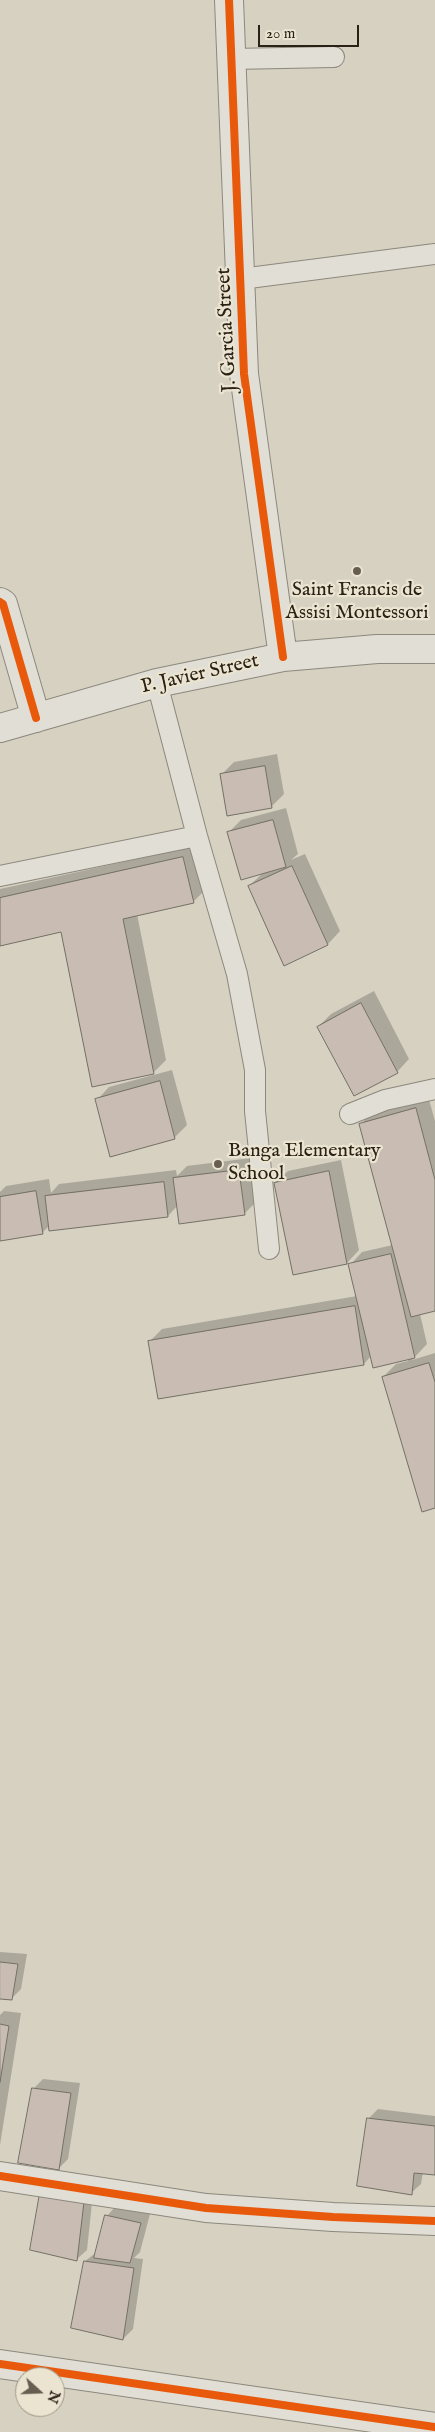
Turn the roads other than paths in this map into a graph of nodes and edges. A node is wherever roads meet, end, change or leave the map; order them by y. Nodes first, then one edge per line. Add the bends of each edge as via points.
1 (229, 0) edge
2 (334, 57) dead end
3 (232, 59) junction
4 (435, 254) edge
5 (240, 279) junction
6 (0, 602) edge
7 (435, 649) edge
8 (283, 657) junction
9 (157, 683) junction
10 (36, 718) junction
11 (0, 728) edge
12 (197, 836) junction
13 (0, 876) edge
14 (435, 1089) edge
15 (350, 1114) dead end
16 (269, 1249) dead end
17 (0, 2176) edge
18 (435, 2221) edge
19 (0, 2364) edge
20 (435, 2427) edge

1 - 3 street, J. Garcia Street
2 - 3 lane
3 - 5 street, J. Garcia Street
4 - 5 lane
5 - 8 street, J. Garcia Street via 244,374
6 - 10 street
7 - 8 street, P. Javier Street via 377,649
8 - 9 street, P. Javier Street
9 - 10 street, P. Javier Street
9 - 12 lane
10 - 11 street, P. Javier Street
12 - 13 lane
12 - 16 lane via 237,974 255,1070 255,1112
14 - 15 lane via 385,1100
17 - 18 street via 206,2208
19 - 20 street

